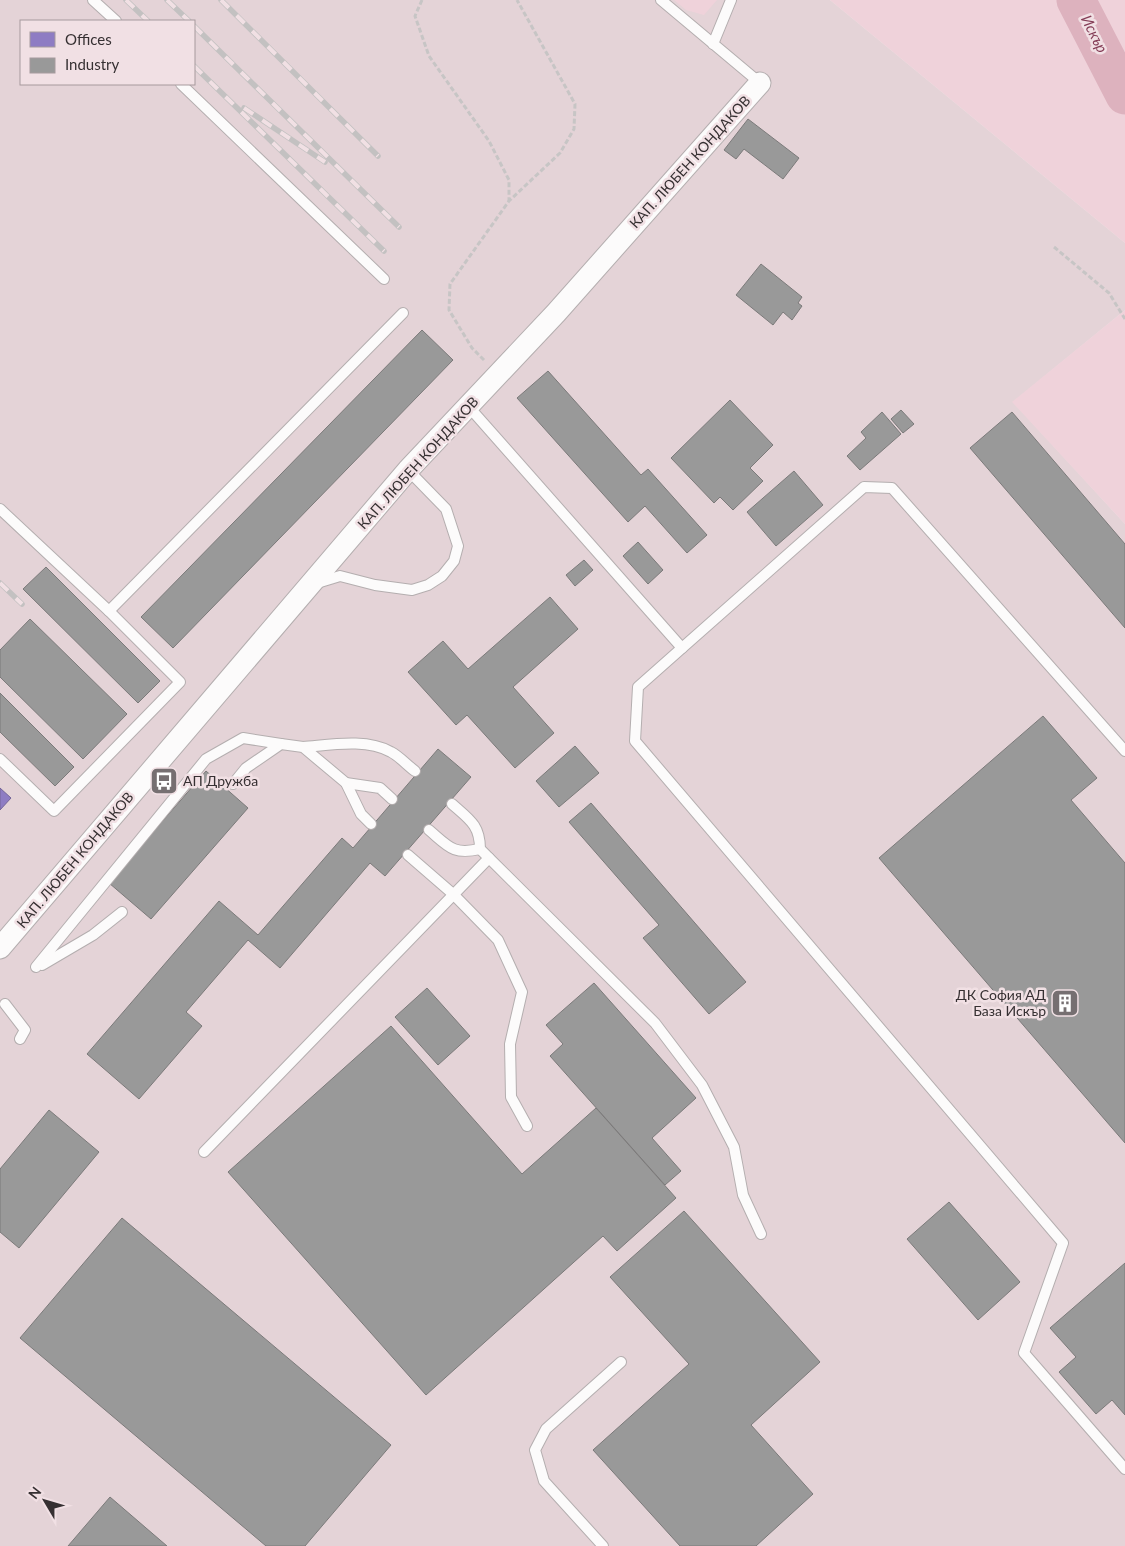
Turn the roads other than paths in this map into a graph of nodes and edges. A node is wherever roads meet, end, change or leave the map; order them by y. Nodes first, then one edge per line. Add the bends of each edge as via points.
1 (94, 0) edge
2 (661, 0) edge
3 (731, 0) edge
4 (115, 20) edge
5 (713, 44) junction
6 (760, 83) joint
7 (182, 85) edge
8 (384, 279) dead end
9 (403, 313) dead end
10 (469, 407) junction
11 (408, 470) junction
12 (0, 509) edge
13 (309, 586) junction
14 (109, 611) junction
15 (682, 648) junction
16 (280, 744) junction
17 (303, 747) junction
18 (1125, 751) edge
19 (0, 759) edge
20 (415, 771) dead end
21 (346, 783) junction
22 (233, 784) dead end
23 (392, 799) dead end
24 (452, 804) dead end
25 (372, 824) dead end
26 (429, 830) dead end
27 (480, 849) junction
28 (408, 855) dead end
29 (489, 858) junction
30 (453, 894) junction
31 (122, 912) dead end
32 (0, 948) edge
33 (5, 1004) dead end
34 (20, 1039) dead end
35 (527, 1126) dead end
36 (204, 1152) dead end
37 (760, 1234) dead end
38 (621, 1362) dead end
39 (1125, 1469) edge
40 (603, 1546) edge

1 - 4 lane
2 - 5 lane, КАП. ЛЮБЕН КОНДАКОВ
3 - 5 lane
5 - 6 lane, КАП. ЛЮБЕН КОНДАКОВ
6 - 10 street, КАП. ЛЮБЕН КОНДАКОВ
7 - 8 lane
9 - 14 lane
10 - 11 street, КАП. ЛЮБЕН КОНДАКОВ
10 - 15 lane
11 - 13 street, КАП. ЛЮБЕН КОНДАКОВ
11 - 13 lane via 446,509 458,546 454,561 442,576 412,590 340,576
12 - 14 lane
13 - 32 street, КАП. ЛЮБЕН КОНДАКОВ
14 - 19 lane via 180,682 54,811
15 - 18 lane via 864,487 892,488
15 - 39 lane via 638,687 635,740 1063,1243 1024,1353
16 - 17 lane
16 - 22 lane via 246,768
16 - 31 lane via 243,738 206,759 36,967 93,935
17 - 20 lane via 377,746 392,752
17 - 21 lane
21 - 23 lane via 380,788
21 - 25 lane via 361,814
24 - 27 lane via 472,821 480,834
26 - 27 lane via 462,853
27 - 29 lane
28 - 30 lane
29 - 30 lane
29 - 37 lane via 655,1023 702,1085 734,1147 742,1195
30 - 35 lane via 498,940 522,992 510,1044 511,1088 512,1097
30 - 36 lane
33 - 34 lane via 25,1030
38 - 40 lane via 546,1429 535,1450 544,1481

